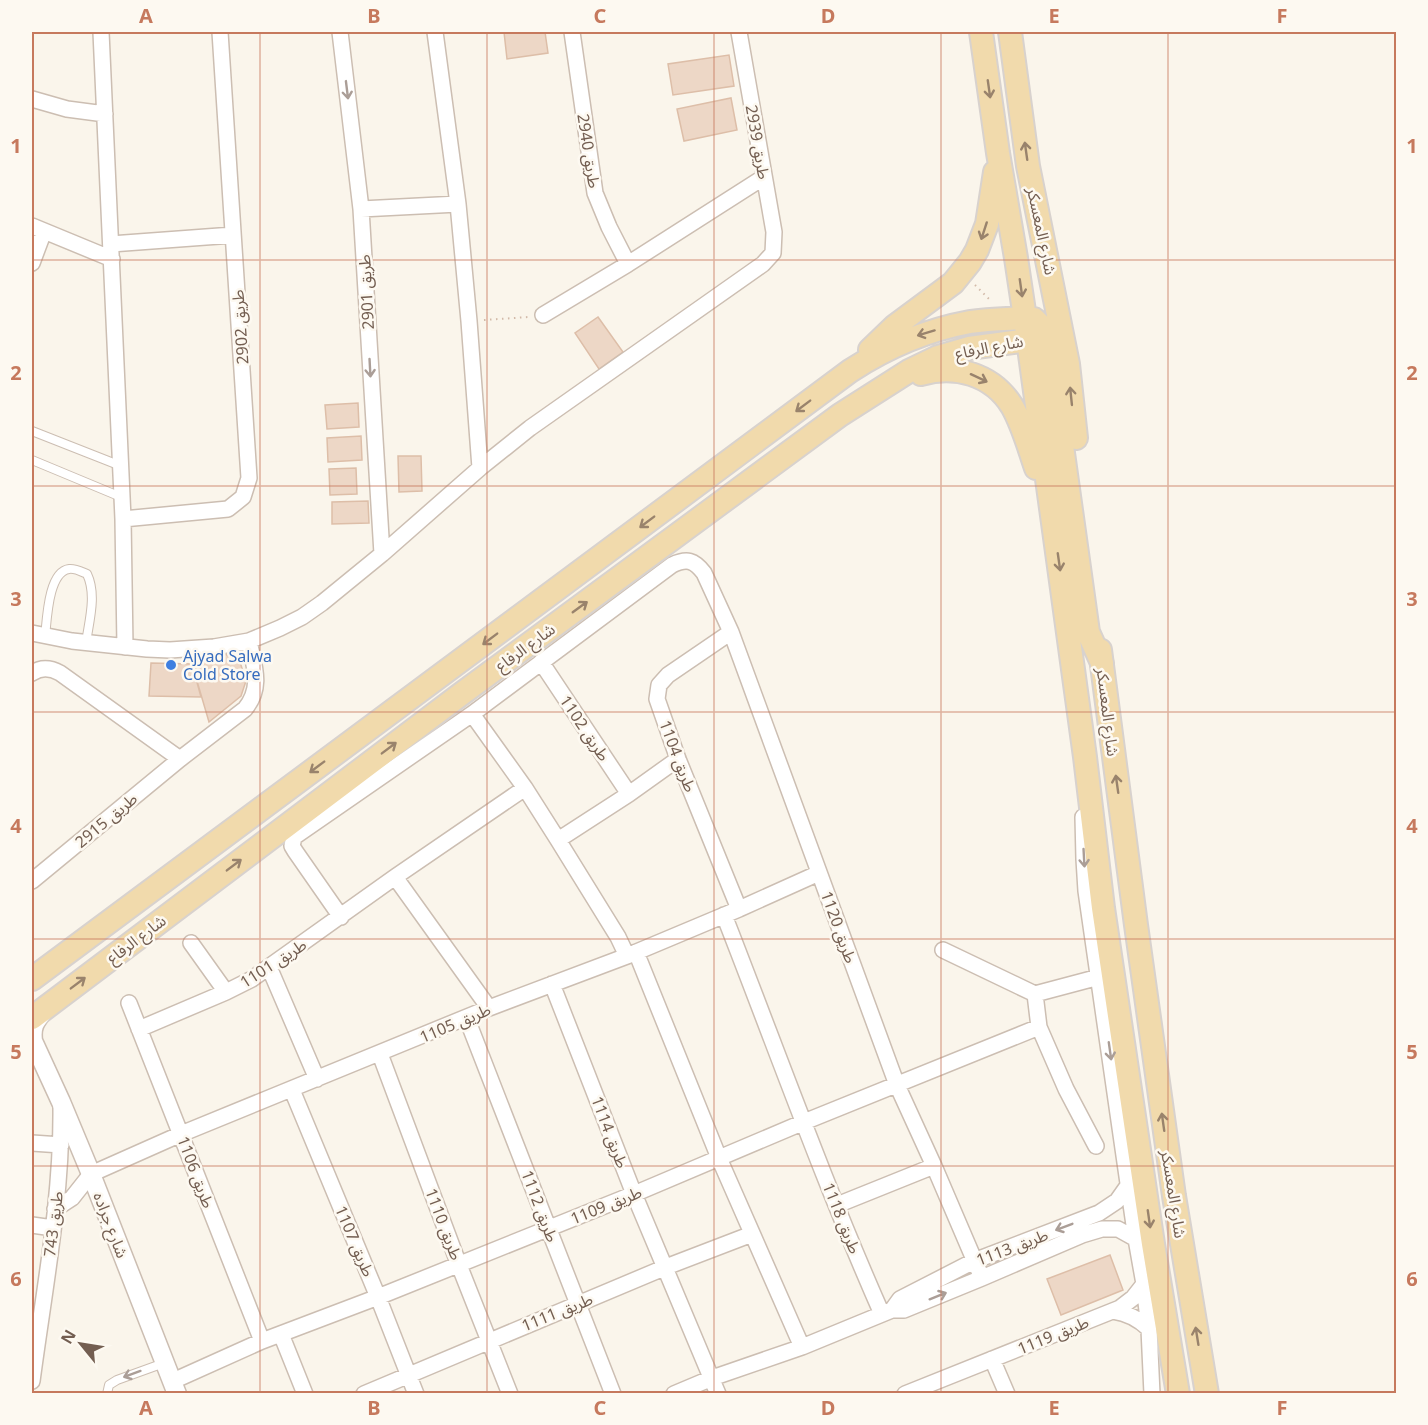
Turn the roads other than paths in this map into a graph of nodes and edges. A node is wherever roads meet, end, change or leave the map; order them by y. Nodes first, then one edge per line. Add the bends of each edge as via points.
1 (101, 32) edge
2 (220, 32) edge
3 (340, 32) edge
4 (435, 32) edge
5 (572, 32) edge
6 (739, 32) edge
7 (981, 32) edge
8 (1010, 32) edge
9 (32, 99) edge
10 (105, 114) junction
11 (998, 153) junction
12 (764, 177) junction
13 (458, 204) junction
14 (361, 209) junction
15 (38, 229) edge
16 (233, 235) junction
17 (112, 251) junction
18 (32, 263) edge
19 (628, 264) junction
20 (1054, 291) junction
21 (543, 315) road end
22 (1032, 328) junction
23 (850, 371) junction
24 (882, 388) junction
25 (32, 431) edge
26 (32, 460) edge
27 (121, 466) junction
28 (480, 468) junction
29 (121, 497) junction
30 (1050, 504) junction
31 (123, 519) junction
32 (382, 554) junction
33 (731, 632) junction
34 (38, 635) edge
35 (249, 641) junction
36 (86, 643) junction
37 (125, 647) junction
38 (541, 662) junction
39 (1102, 663) junction
40 (32, 673) edge
41 (472, 714) junction
42 (1085, 757) junction
43 (180, 759) junction
44 (678, 759) junction
45 (525, 788) junction
46 (629, 794) junction
47 (558, 840) junction
48 (819, 873) junction
49 (395, 877) junction
50 (32, 881) edge
51 (739, 909) junction
52 (724, 915) junction
53 (341, 917) junction
54 (191, 943) dead end
55 (943, 950) dead end
56 (631, 954) junction
57 (269, 967) junction
58 (1099, 977) junction
59 (32, 979) edge
60 (552, 984) junction
61 (226, 992) junction
62 (1035, 994) junction
63 (129, 1003) dead end
64 (489, 1008) junction
65 (40, 1012) edge
66 (467, 1019) junction
67 (1039, 1027) junction
68 (139, 1029) junction
69 (36, 1054) edge
70 (380, 1054) junction
71 (317, 1079) junction
72 (897, 1085) junction
73 (292, 1090) junction
74 (61, 1102) junction
75 (804, 1122) junction
76 (181, 1134) junction
77 (32, 1143) edge
78 (61, 1144) junction
79 (1096, 1146) dead end
80 (719, 1158) junction
81 (934, 1166) junction
82 (91, 1174) junction
83 (1129, 1184) junction
84 (634, 1194) junction
85 (837, 1206) junction
86 (56, 1209) junction
87 (32, 1225) edge
88 (53, 1228) junction
89 (548, 1228) junction
90 (752, 1234) junction
91 (1136, 1239) junction
92 (974, 1261) junction
93 (459, 1264) junction
94 (666, 1267) junction
95 (982, 1278) junction
96 (1144, 1284) junction
97 (38, 1288) edge
98 (378, 1297) junction
99 (578, 1304) junction
100 (1113, 1311) junction
101 (887, 1312) junction
102 (1149, 1329) junction
103 (281, 1334) junction
104 (34, 1339) edge
105 (490, 1340) junction
106 (262, 1341) junction
107 (802, 1347) junction
108 (992, 1359) junction
109 (165, 1362) junction
110 (408, 1376) junction
111 (712, 1378) junction
112 (32, 1381) edge
113 (175, 1387) edge
114 (107, 1394) edge
115 (305, 1394) edge
116 (364, 1394) edge
117 (416, 1394) edge
118 (510, 1394) edge
119 (613, 1394) edge
120 (674, 1394) edge
121 (718, 1394) edge
122 (905, 1394) edge
123 (1007, 1394) edge
124 (1152, 1394) edge
125 (1178, 1394) edge
126 (1207, 1394) edge

1 - 10 street
2 - 16 street, طريق 2902
3 -> 14 street, طريق 2901
4 - 13 street
5 - 19 street, طريق 2940 via 595,193
6 - 12 street, طريق 2939
7 -> 11 main road, شارع المعسكر
20 -> 8 main road, شارع المعسكر via 1028,166
9 - 10 street
10 - 17 street
11 -> 22 main road, شارع المعسكر
11 -> 23 main road via 987,224 970,262 953,283 895,326
12 - 19 street
12 - 28 street, طريق 2939 via 774,232 772,253 763,264 530,428
13 - 14 street
13 - 28 street
14 -> 32 street, طريق 2901
15 - 17 street
15 - 18 street
16 - 17 street
16 - 31 street, طريق 2902 via 249,478 243,497 228,509
17 - 27 street
19 - 21 street
20 - 22 main road, شارع الرفاع via 1051,314
39 -> 20 main road, شارع المعسكر via 1068,364
22 -> 23 main road, شارع الرفاع via 972,322 946,327 888,348
22 - 24 main road, شارع الرفاع via 938,357
22 - 30 main road, شارع المعسكر
22 - 39 main road, شارع الرفاع via 1050,356 1088,632
23 -> 59 main road, شارع الرفاع
24 -> 30 main road via 939,370 960,371 989,382 1005,396 1016,414
65 -> 24 main road, شارع الرفاع via 470,688 831,421
25 - 27 lane
26 - 29 lane
27 - 29 street
28 - 32 street
29 - 31 street
30 -> 42 main road, شارع المعسكر
31 - 37 street
32 - 35 street via 302,617
33 - 38 street, طريق 1120 via 704,573 698,565 681,561
33 - 44 street, طريق 1104 via 659,685 657,699
33 - 48 street, طريق 1120
34 - 36 street
34 - 36 lane via 55,580 70,568 87,574 90,582
35 - 37 street via 192,649
35 - 43 street, طريق 2915 via 257,682 253,698 240,714
36 - 37 street
38 - 41 street
38 - 46 street, طريق 1102
126 -> 39 main road, شارع المعسكر via 1174,1196
40 - 43 street via 48,668 60,673
41 - 45 street
41 - 53 street via 294,837 292,846
42 -> 58 street via 1084,860
42 -> 125 main road, شارع المعسكر via 1108,941
43 - 50 street, طريق 2915
44 - 46 street
44 - 51 street, طريق 1104
45 - 47 street
45 - 49 street, طريق 1101
46 - 47 street
47 - 56 street
48 - 51 street, طريق 1105
48 - 72 street, طريق 1120
49 - 53 street, طريق 1101
49 - 64 street
51 - 52 street, طريق 1105
52 - 56 street, طريق 1105
52 - 75 street, طريق 1118
53 - 57 street, طريق 1101
54 - 61 street
55 - 62 street
56 - 60 street, طريق 1105
56 - 80 street
57 - 61 street, طريق 1101
57 - 71 street
58 - 62 street
58 -> 83 street
60 - 64 street, طريق 1105
60 - 84 street, طريق 1114
61 - 68 street, طريق 1101
62 - 67 street
63 - 68 street, طريق 1106
64 - 66 street, طريق 1105
65 - 69 street, شارع جراده via 32,1031
66 - 70 street, طريق 1105
66 - 89 street, طريق 1112
67 - 72 street, طريق 1109
67 - 79 street
68 - 76 street, طريق 1106
69 - 74 street, شارع جراده
70 - 71 street, طريق 1105
70 - 93 street, طريق 1110
71 - 73 street, طريق 1105
72 - 75 street, طريق 1109
72 - 81 street, طريق 1120
73 - 76 street, طريق 1105
73 - 98 street, طريق 1107
74 - 78 street, طريق 743
74 - 82 street, شارع جراده
75 - 80 street, طريق 1109
75 - 85 street, طريق 1118
76 - 82 street, طريق 1105
76 - 106 street, طريق 1106
77 - 78 street
78 - 86 street, طريق 743
80 - 84 street, طريق 1109
80 - 90 street
81 - 85 street
81 - 92 street, طريق 1120
82 - 86 street via 72,1198
82 - 109 street, شارع جراده
83 - 91 street
83 -> 92 street, طريق 1113 via 1117,1201 1099,1213
84 - 89 street, طريق 1109
84 - 94 street, طريق 1114
85 - 101 street, طريق 1118 via 863,1271
86 - 88 street, طريق 743
87 - 88 street
88 - 97 street, طريق 743
89 - 93 street, طريق 1109
89 - 99 street, طريق 1112
90 - 94 street, طريق 1111
90 - 107 street
91 - 95 street, طريق 1113 via 1118,1229 1102,1229
91 - 96 street
92 - 95 street, طريق 1120
92 - 101 street, طريق 1113 via 900,1299
93 - 98 street, طريق 1109
93 - 105 street, طريق 1110
94 - 99 street, طريق 1111
94 - 111 street, طريق 1114
101 -> 95 street, طريق 1113 via 904,1310
96 - 100 street, طريق 1119 via 1127,1303
96 - 102 street
97 - 104 street, طريق 743
98 - 103 street, طريق 1109
98 - 110 street, طريق 1107
99 - 105 street, طريق 1111
99 - 119 street, طريق 1112
100 - 102 street via 1129,1314
100 - 108 street, طريق 1119
101 - 107 street, طريق 1113
102 - 124 street
103 - 106 street, طريق 1109
103 - 115 street
104 - 112 street, طريق 743
105 - 110 street, طريق 1111
105 - 118 street, طريق 1110
106 - 113 street, طريق 1109
107 - 111 street, طريق 1113
108 - 122 street, طريق 1119
108 - 123 street
109 - 113 street, شارع جراده
109 -> 114 lane via 117,1380 109,1385
110 - 116 street, طريق 1111
110 - 117 street, طريق 1107
111 - 120 street, طريق 1113
111 - 121 street

